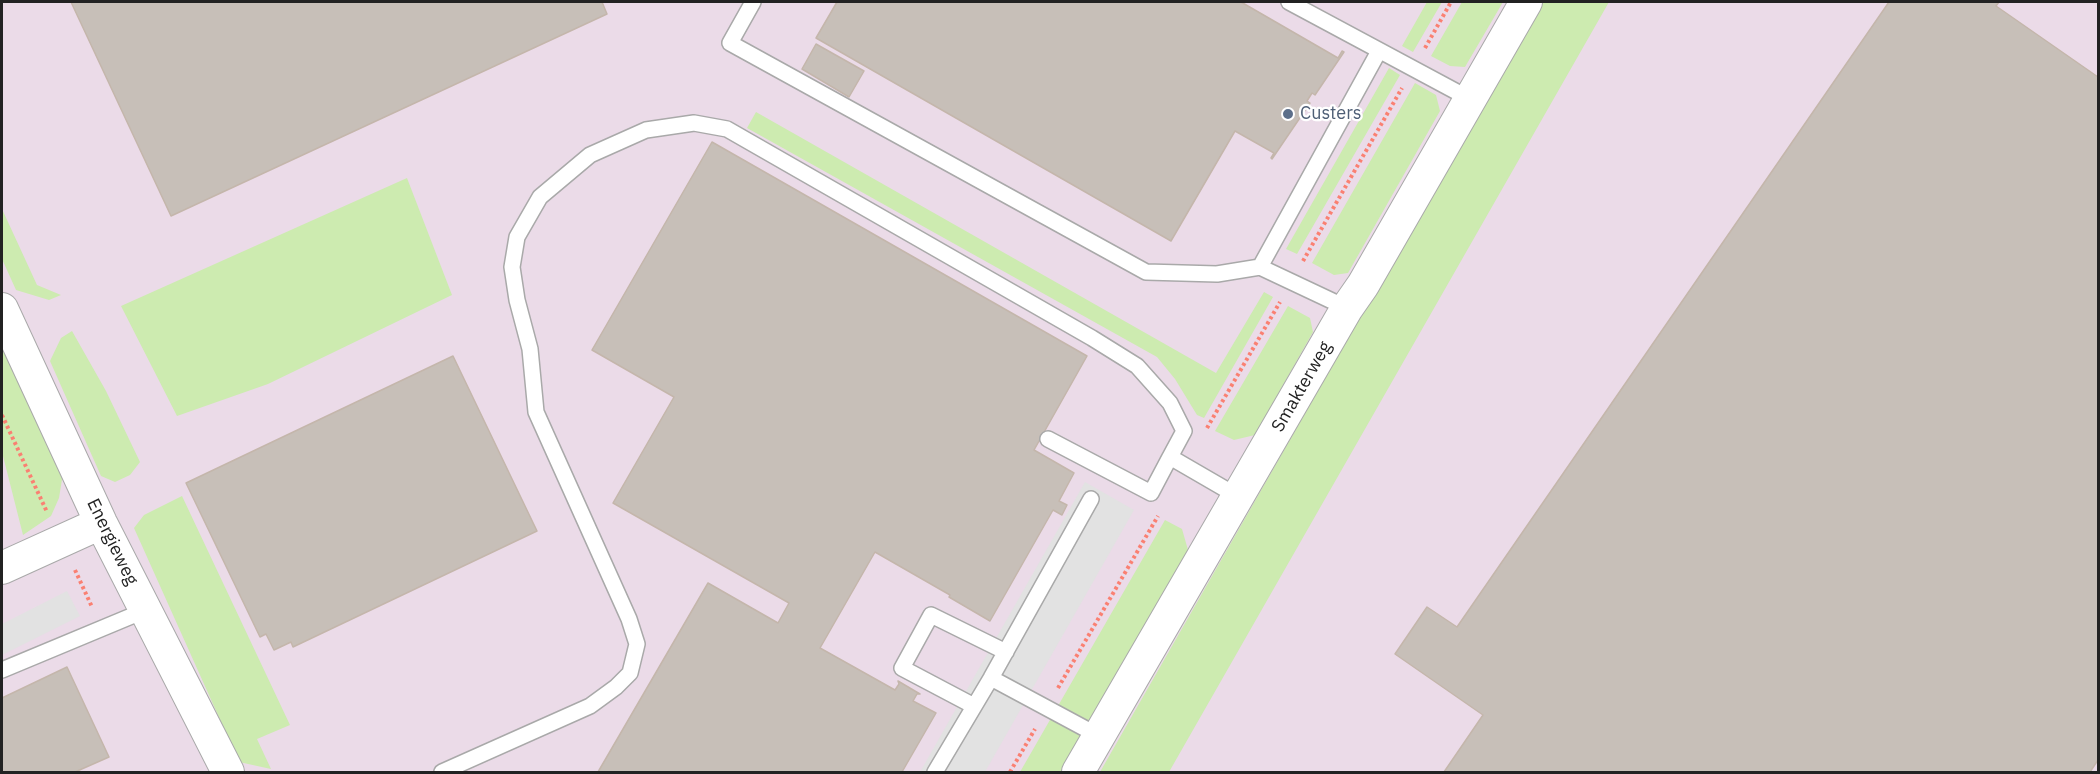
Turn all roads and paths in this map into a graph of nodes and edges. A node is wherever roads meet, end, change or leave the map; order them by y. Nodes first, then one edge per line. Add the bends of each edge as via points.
1 (753, 2) edge
2 (1289, 2) edge
3 (1451, 2) edge
4 (1526, 2) edge
5 (1379, 51) junction
6 (1412, 69) junction
7 (1470, 99) junction
8 (1260, 267) junction
9 (1291, 282) junction
10 (1347, 308) junction
11 (2, 309) edge
12 (1048, 439) dead end
13 (1170, 457) junction
14 (1185, 466) junction
15 (1239, 498) junction
16 (1091, 499) dead end
17 (101, 523) junction
18 (2, 568) edge
19 (146, 610) junction
20 (1006, 652) junction
21 (2, 670) edge
22 (991, 678) junction
23 (974, 706) junction
24 (1047, 708) junction
25 (1099, 736) junction
26 (228, 772) edge
27 (442, 772) edge
28 (935, 772) edge
29 (1010, 772) edge
30 (1078, 772) edge

1 - 8 lane via 730,43 1146,272 1217,274
2 - 5 lane
3 - 6 path
4 - 7 street, Smakterweg
5 - 6 lane
5 - 8 lane
6 - 7 lane
6 - 9 path
7 - 10 street, Smakterweg
8 - 9 lane
9 - 10 lane
9 - 14 path
10 - 15 street, Smakterweg
11 - 17 street, Energieweg
12 - 13 lane via 1151,493
13 - 14 lane
13 - 27 lane via 1184,431 1170,403 1137,366 727,129 694,123 646,130 590,155 540,197 517,237 512,267 530,349 536,412 629,619 637,644 630,673 590,706
14 - 15 lane
14 - 24 path
15 - 25 street, Smakterweg
16 - 20 lane
17 - 18 street
17 - 19 street, Energieweg
19 - 21 lane
19 - 26 street, Energieweg
20 - 22 lane
20 - 23 lane via 930,615 902,668
22 - 23 lane
22 - 24 lane
23 - 28 lane
24 - 25 lane
24 - 29 path
25 - 30 street, Smakterweg

